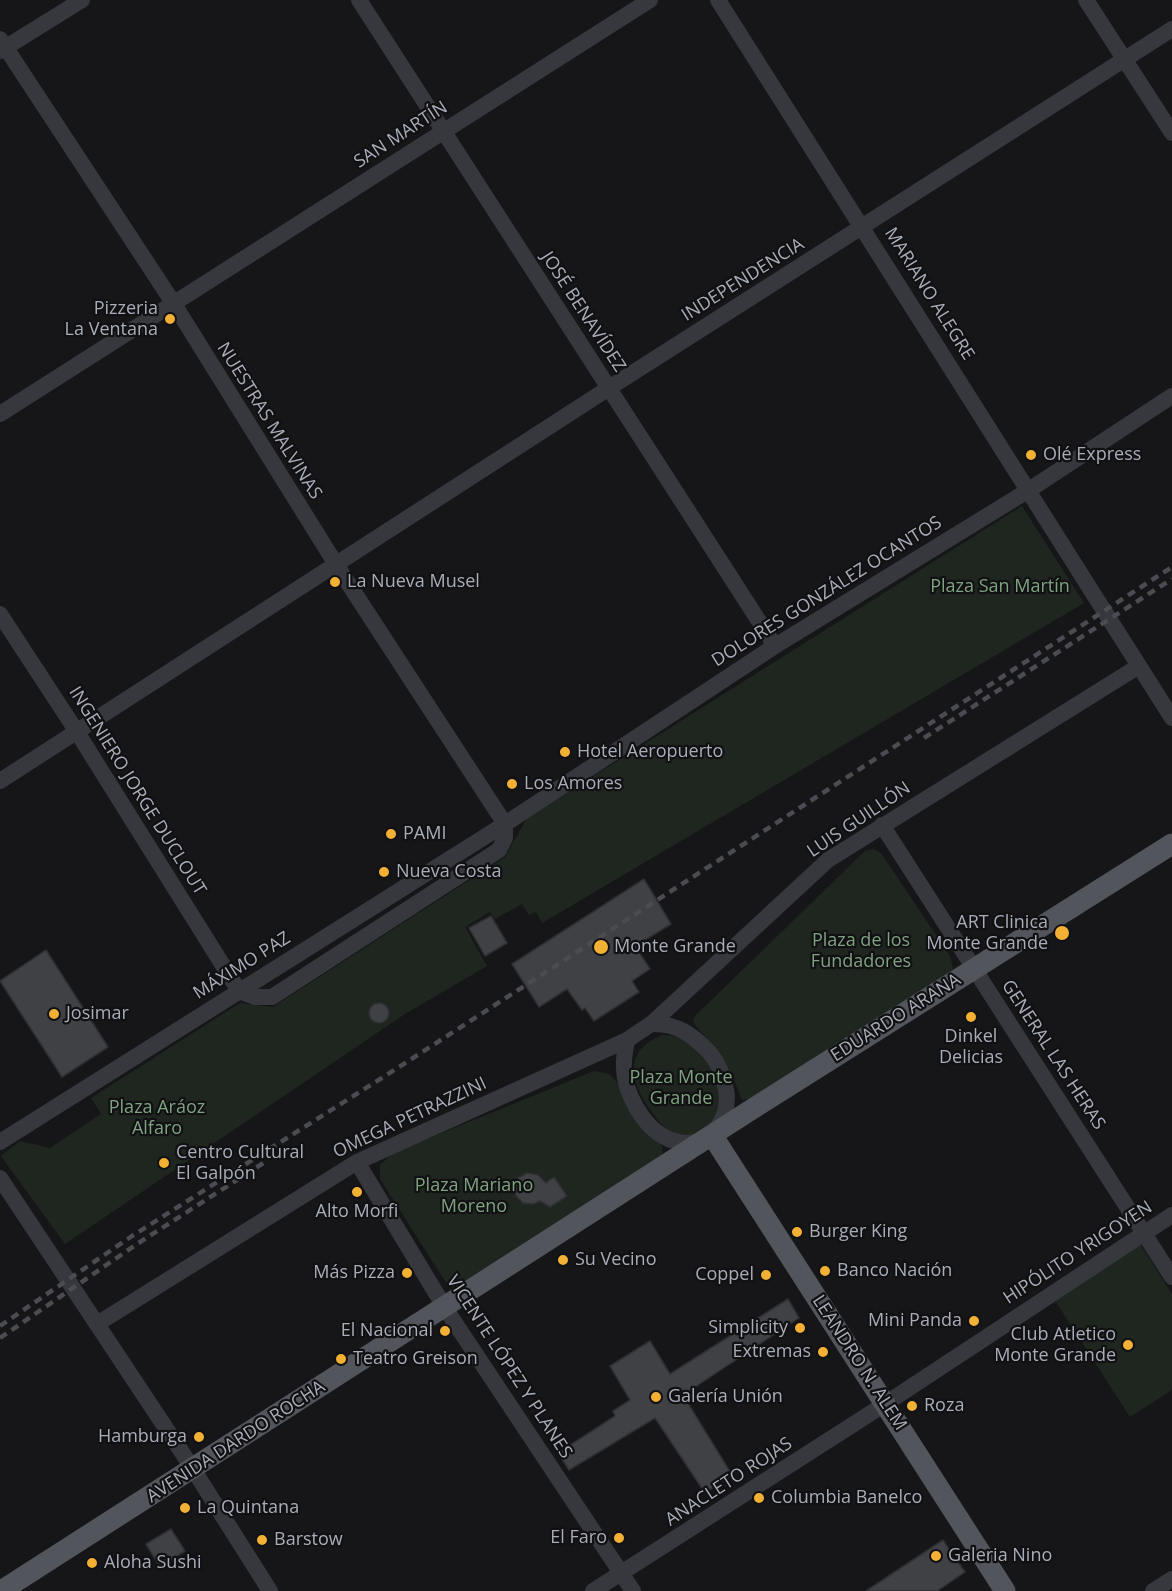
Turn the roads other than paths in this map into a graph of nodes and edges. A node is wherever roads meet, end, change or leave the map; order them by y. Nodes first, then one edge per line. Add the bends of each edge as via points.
1 (82, 0) edge
2 (359, 0) edge
3 (650, 0) edge
4 (718, 0) edge
5 (1086, 0) edge
6 (1172, 29) edge
7 (2, 46) edge
8 (1125, 60) junction
9 (443, 131) junction
10 (1172, 133) edge
11 (864, 226) junction
12 (174, 304) junction
13 (609, 388) junction
14 (1172, 396) edge
15 (0, 414) edge
16 (1029, 490) junction
17 (337, 566) junction
18 (0, 614) edge
19 (775, 646) junction
20 (1139, 666) junction
21 (1172, 718) edge
22 (77, 732) junction
23 (0, 781) edge
24 (505, 824) junction
25 (882, 825) junction
26 (1172, 844) edge
27 (974, 968) junction
28 (239, 991) junction
29 (651, 1024) junction
30 (627, 1040) junction
31 (712, 1135) junction
32 (0, 1142) edge
33 (357, 1162) junction
34 (0, 1178) edge
35 (1172, 1215) edge
36 (1144, 1233) junction
37 (1172, 1276) edge
38 (445, 1308) junction
39 (97, 1324) junction
40 (885, 1404) junction
41 (193, 1469) junction
42 (622, 1574) junction
43 (1172, 1579) edge
44 (1, 1591) edge
45 (270, 1591) edge
46 (593, 1591) edge
47 (633, 1591) edge
48 (1005, 1591) edge
49 (1153, 1591) edge

1 - 7 street
2 - 9 street, JOSÉ BENAVÍDEZ
3 - 9 street, SAN MARTÍN
4 - 11 street, MARIANO ALEGRE
5 - 8 street
6 - 8 street, INDEPENDENCIA
7 - 12 street, NUESTRAS MALVINAS
8 - 10 street
8 - 11 street, INDEPENDENCIA
9 - 12 street, SAN MARTÍN
9 - 13 street, JOSÉ BENAVÍDEZ
11 - 13 street, INDEPENDENCIA
11 - 16 street, MARIANO ALEGRE
12 - 15 street, SAN MARTÍN
12 - 17 street, NUESTRAS MALVINAS
13 - 17 street, INDEPENDENCIA
13 - 19 street, JOSÉ BENAVÍDEZ
14 - 16 street, DOLORES GONZÁLEZ OCANTOS
16 - 19 street, DOLORES GONZÁLEZ OCANTOS
16 - 20 street, MARIANO ALEGRE
17 - 22 street, INDEPENDENCIA
17 - 24 street, NUESTRAS MALVINAS
18 - 22 street, INGENIERO JORGE DUCLOUT
19 - 24 street, DOLORES GONZÁLEZ OCANTOS
20 - 21 street, MARIANO ALEGRE
20 - 25 street, LUIS GUILLÓN
22 - 23 street, INDEPENDENCIA
22 - 28 street, INGENIERO JORGE DUCLOUT
24 - 28 street, MÁXIMO PAZ
24 - 28 street via 505,838 499,850 290,986 272,997 255,997
25 - 27 street, GENERAL LAS HERAS
25 - 29 street, LUIS GUILLÓN via 828,860
26 - 27 main road, EDUARDO ARANA
27 - 31 main road, EDUARDO ARANA
27 - 36 street, GENERAL LAS HERAS
28 - 32 street, MÁXIMO PAZ
29 - 30 street, LUIS GUILLÓN
29 - 31 street via 674,1026 688,1033 714,1058 728,1106 722,1124
30 - 31 street via 626,1081 647,1123 672,1140 690,1142
30 - 33 street, OMEGA PETRAZZINI
31 - 38 main road, AVENIDA DARDO ROCHA
31 - 40 main road, LEANDRO N. ALEM
33 - 38 street, VICENTE LÓPEZ Y PLANES
33 - 39 street, OMEGA PETRAZZINI
34 - 39 street
35 - 36 street, HIPÓLITO YRIGOYEN
36 - 37 street, GENERAL LAS HERAS
36 - 40 street, HIPÓLITO YRIGOYEN
38 - 41 main road, AVENIDA DARDO ROCHA
38 - 42 street, VICENTE LÓPEZ Y PLANES
39 - 41 street
40 - 42 street, ANACLETO ROJAS
40 - 48 main road, LEANDRO N. ALEM
41 - 44 main road, AVENIDA DARDO ROCHA
41 - 45 street
42 - 46 street, ANACLETO ROJAS
42 - 47 street, VICENTE LÓPEZ Y PLANES
43 - 49 street

